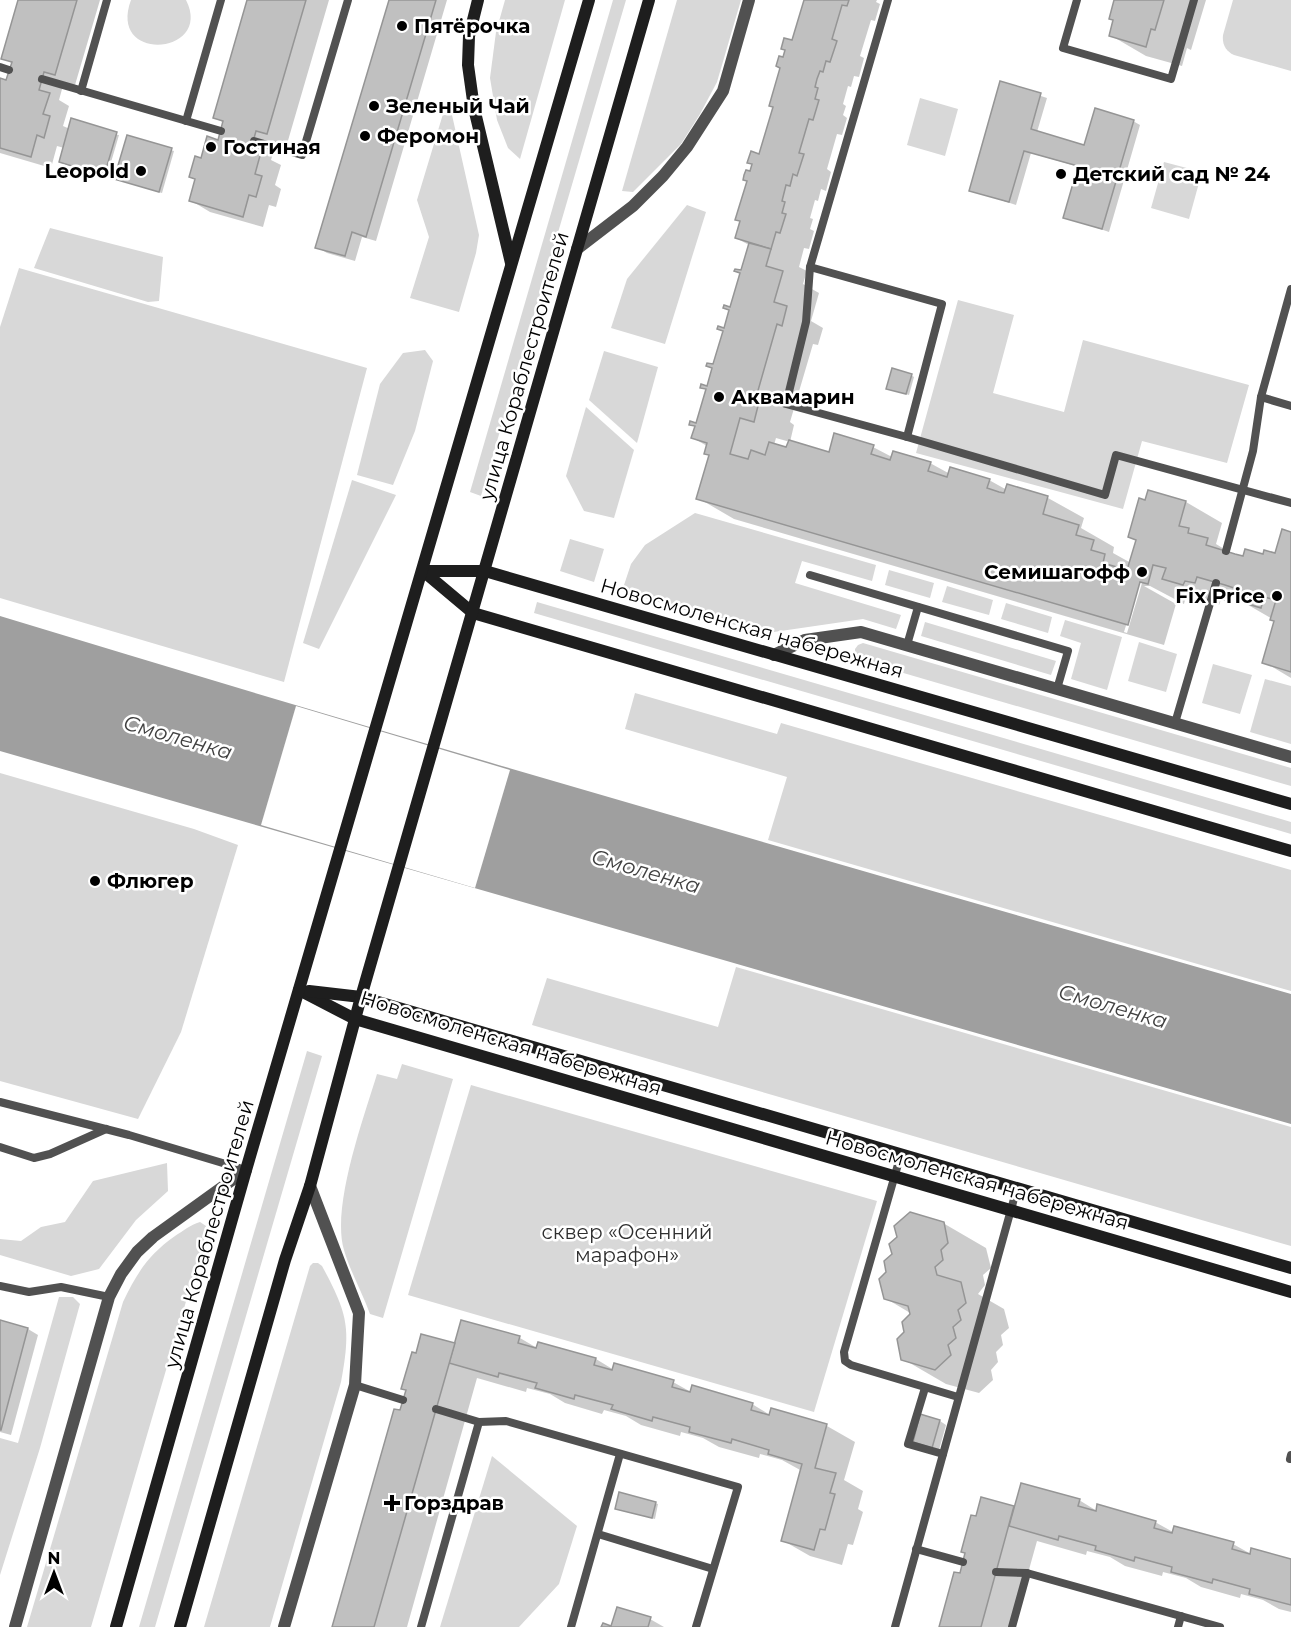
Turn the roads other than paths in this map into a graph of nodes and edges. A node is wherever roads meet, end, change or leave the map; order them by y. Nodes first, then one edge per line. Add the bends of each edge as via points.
1 (107, 0) edge
2 (221, 0) edge
3 (348, 0) edge
4 (478, 0) edge
5 (589, 0) edge
6 (649, 0) edge
7 (749, 0) edge
8 (888, 0) edge
9 (1077, 0) edge
10 (1194, 0) edge
11 (0, 67) edge
12 (9, 70) dead end
13 (42, 79) dead end
14 (81, 91) junction
15 (186, 121) junction
16 (221, 131) dead end
17 (254, 141) dead end
18 (577, 249) junction
19 (512, 265) junction
20 (810, 267) junction
21 (1291, 289) edge
22 (1261, 397) junction
23 (1291, 406) edge
24 (907, 437) junction
25 (1243, 489) junction
26 (1291, 503) edge
27 (1226, 551) dead end
28 (423, 571) junction
29 (485, 571) junction
30 (810, 575) dead end
31 (1216, 583) dead end
32 (918, 607) junction
33 (473, 613) junction
34 (907, 645) junction
35 (774, 655) junction
36 (1057, 689) junction
37 (1175, 723) junction
38 (1291, 757) edge
39 (1291, 804) edge
40 (1291, 851) edge
41 (299, 990) junction
42 (362, 997) junction
43 (355, 1019) junction
44 (0, 1101) edge
45 (107, 1129) junction
46 (0, 1147) edge
47 (901, 1154) junction
48 (246, 1170) junction
49 (894, 1176) junction
50 (310, 1186) junction
51 (1017, 1188) junction
52 (1011, 1210) junction
53 (1291, 1268) edge
54 (0, 1286) edge
55 (1291, 1292) edge
56 (110, 1297) junction
57 (355, 1385) junction
58 (926, 1388) junction
59 (958, 1397) junction
60 (403, 1400) dead end
61 (436, 1409) dead end
62 (478, 1422) junction
63 (620, 1454) junction
64 (943, 1454) junction
65 (598, 1534) junction
66 (916, 1549) junction
67 (963, 1562) dead end
68 (713, 1569) junction
69 (996, 1572) dead end
70 (1027, 1574) junction
71 (1181, 1616) junction
72 (15, 1627) edge
73 (117, 1627) edge
74 (180, 1627) edge
75 (284, 1627) edge
76 (421, 1627) edge
77 (571, 1627) edge
78 (696, 1627) edge
79 (894, 1627) edge
80 (1012, 1627) edge
81 (1178, 1627) edge
82 (1220, 1627) edge

1 - 14 lane
2 - 15 lane
3 - 17 lane via 302,155
4 - 19 street, улица Кораблестроителей via 469,36 468,65 474,108
5 - 19 street, улица Кораблестроителей
6 - 18 street, улица Кораблестроителей
7 - 18 street via 723,91 687,147 633,206
8 - 20 lane
9 - 10 lane via 1063,48 1171,79
11 - 12 lane
13 - 14 lane
14 - 15 lane
15 - 16 lane
18 - 29 street, улица Кораблестроителей
19 - 28 street, улица Кораблестроителей
20 - 24 lane via 806,322 786,404
20 - 24 lane via 942,304
21 - 22 lane
22 - 23 lane
22 - 25 lane
24 - 25 lane via 1105,495 1116,455
25 - 26 lane
25 - 27 lane
28 - 29 street, Новосмоленская набережная
28 - 33 street
28 - 41 street, улица Кораблестроителей
29 - 33 street, улица Кораблестроителей
29 - 35 street, Новосмоленская набережная
30 - 32 lane
31 - 37 lane
32 - 34 lane
32 - 36 lane via 1068,651
33 - 40 street
33 - 42 street, улица Кораблестроителей
34 - 35 street via 861,632 805,640
34 - 36 street
35 - 39 street, Новосмоленская набережная
36 - 37 street
37 - 38 street
41 - 42 street, Новосмоленская набережная
41 - 43 street, Новосмоленская набережная
41 - 48 street, улица Кораблестроителей
42 - 43 street
42 - 47 street, Новосмоленская набережная
43 - 49 street, Новосмоленская набережная
43 - 50 street
44 - 45 lane
45 - 46 lane via 34,1158
45 - 48 lane
47 - 49 lane
47 - 51 street, Новосмоленская набережная
48 - 56 street via 153,1237 121,1274
48 - 73 street, улица Кораблестроителей
49 - 52 street, Новосмоленская набережная
49 - 58 lane via 844,1352 845,1361
50 - 57 street via 359,1313
50 - 74 street via 285,1260
51 - 52 lane
51 - 53 street, Новосмоленская набережная
52 - 55 street, Новосмоленская набережная
52 - 59 lane
54 - 56 lane via 29,1292 61,1287
56 - 72 street
57 - 60 lane
57 - 75 street
58 - 59 lane
58 - 64 lane via 908,1444
59 - 64 lane
61 - 62 lane
62 - 63 lane via 506,1421
62 - 76 lane
63 - 65 lane
63 - 68 lane via 738,1487
64 - 66 lane
65 - 68 lane
65 - 77 lane
66 - 67 lane
66 - 79 lane
68 - 78 lane
69 - 70 lane
70 - 71 lane
70 - 80 lane
71 - 81 lane
71 - 82 lane

